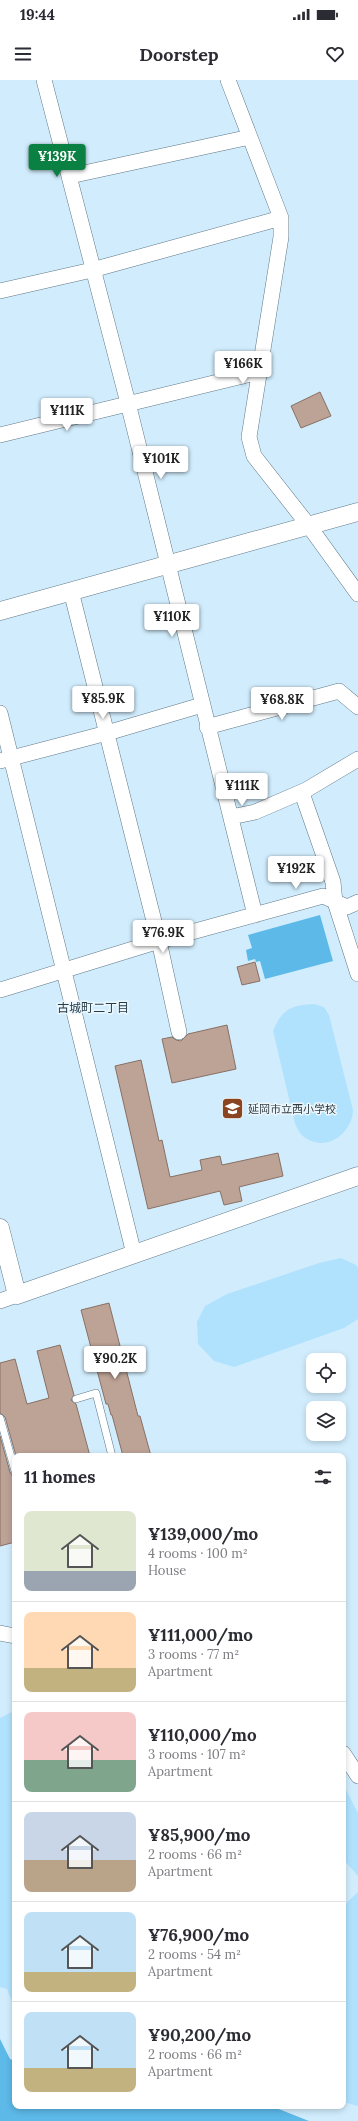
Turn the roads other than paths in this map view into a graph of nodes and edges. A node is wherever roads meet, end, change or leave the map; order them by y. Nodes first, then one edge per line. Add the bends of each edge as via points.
1 (44, 80) edge
2 (228, 80) edge
3 (250, 137) junction
4 (70, 176) junction
5 (281, 218) junction
6 (92, 270) junction
7 (0, 291) edge
8 (259, 372) junction
9 (128, 403) junction
10 (0, 435) edge
11 (358, 512) edge
12 (309, 526) junction
13 (168, 564) junction
14 (72, 591) junction
15 (358, 594) edge
16 (0, 611) edge
17 (202, 705) junction
18 (358, 707) edge
19 (0, 713) edge
20 (207, 727) junction
21 (107, 733) junction
22 (5, 759) edge
23 (358, 759) edge
24 (306, 790) junction
25 (231, 817) junction
26 (335, 902) junction
27 (358, 902) edge
28 (255, 915) junction
29 (159, 941) junction
30 (64, 970) junction
31 (358, 974) edge
32 (0, 990) edge
33 (179, 1032) dead end
34 (358, 1176) edge
35 (0, 1228) edge
36 (134, 1254) junction
37 (17, 1295) junction
38 (0, 1301) edge
39 (76, 1399) dead end
40 (0, 1418) edge
41 (111, 1453) edge
42 (12, 1460) edge
43 (0, 1633) edge
44 (12, 1635) edge
45 (346, 1758) edge
46 (358, 1776) edge

1 - 4 street
2 - 3 street
3 - 4 street
3 - 5 street
4 - 6 street
5 - 6 street
5 - 8 street via 281,237
6 - 7 street
6 - 9 street
8 - 9 street
8 - 12 street via 249,437 254,456
9 - 10 street
9 - 13 street
11 - 12 street
12 - 13 street
12 - 15 street
13 - 14 street
13 - 17 street
14 - 16 street
14 - 21 street
17 - 20 street
17 - 21 street
18 - 20 street via 339,691
19 - 22 street
20 - 25 street
21 - 22 street
21 - 29 street
22 - 30 street
23 - 24 street
24 - 25 street via 255,812
24 - 26 street via 303,796 333,882
25 - 28 street
26 - 27 street via 347,907
26 - 28 street via 323,896
26 - 31 street
28 - 29 street
29 - 30 street
29 - 33 street
30 - 32 street
30 - 36 street
34 - 36 street
35 - 37 street
36 - 37 street
37 - 38 street
39 - 41 lane via 96,1393
40 - 42 lane
43 - 44 street
45 - 46 street

